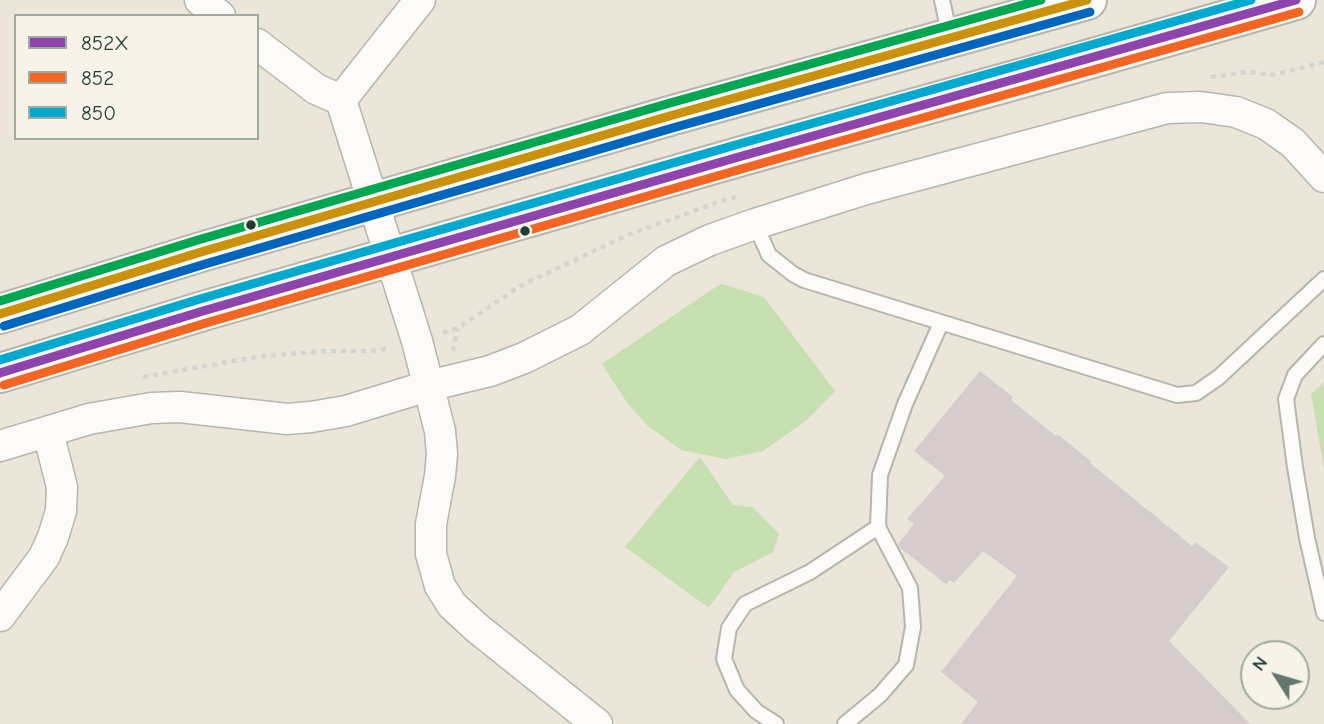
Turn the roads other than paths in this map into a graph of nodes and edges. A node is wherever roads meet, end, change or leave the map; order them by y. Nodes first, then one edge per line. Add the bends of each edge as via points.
1 (200, 0) edge
2 (419, 0) edge
3 (942, 0) edge
4 (1087, 0) edge
5 (1296, 0) edge
6 (218, 14) edge
7 (950, 39) junction
8 (259, 46) edge
9 (341, 100) junction
10 (1324, 177) edge
11 (373, 203) junction
12 (755, 224) junction
13 (201, 252) junction
14 (390, 257) junction
15 (1324, 279) edge
16 (0, 290) edge
17 (0, 314) edge
18 (941, 323) junction
19 (1324, 344) edge
20 (0, 373) edge
21 (428, 386) junction
22 (48, 432) junction
23 (0, 446) edge
24 (878, 527) junction
25 (1324, 614) edge
26 (0, 616) edge
27 (597, 724) edge
28 (776, 724) edge
29 (845, 724) edge

1 - 6 street
2 - 9 street
3 - 7 lane
4 - 7 main road
5 - 14 main road
7 - 11 main road
8 - 9 street via 316,89
9 - 11 street
10 - 12 street via 1293,143 1266,124 1236,111 1167,108
11 - 13 main road
11 - 14 street
12 - 18 lane via 769,255 804,280
12 - 21 street via 666,261 580,330 549,347 490,371
13 - 16 main road via 118,256
13 - 17 main road
14 - 20 main road
14 - 21 street
15 - 18 lane via 1196,393 1177,395
18 - 24 lane via 880,475
19 - 25 lane via 1295,374 1286,398 1307,538
21 - 22 street via 311,417 151,408
21 - 27 street via 442,454 431,524 431,554 440,586 452,605 477,628
22 - 23 street
22 - 26 street via 62,486 61,511 44,558
24 - 28 lane via 810,572 746,604 729,628 724,659 737,690
24 - 29 lane via 910,588 913,627 909,653 906,665 880,695

